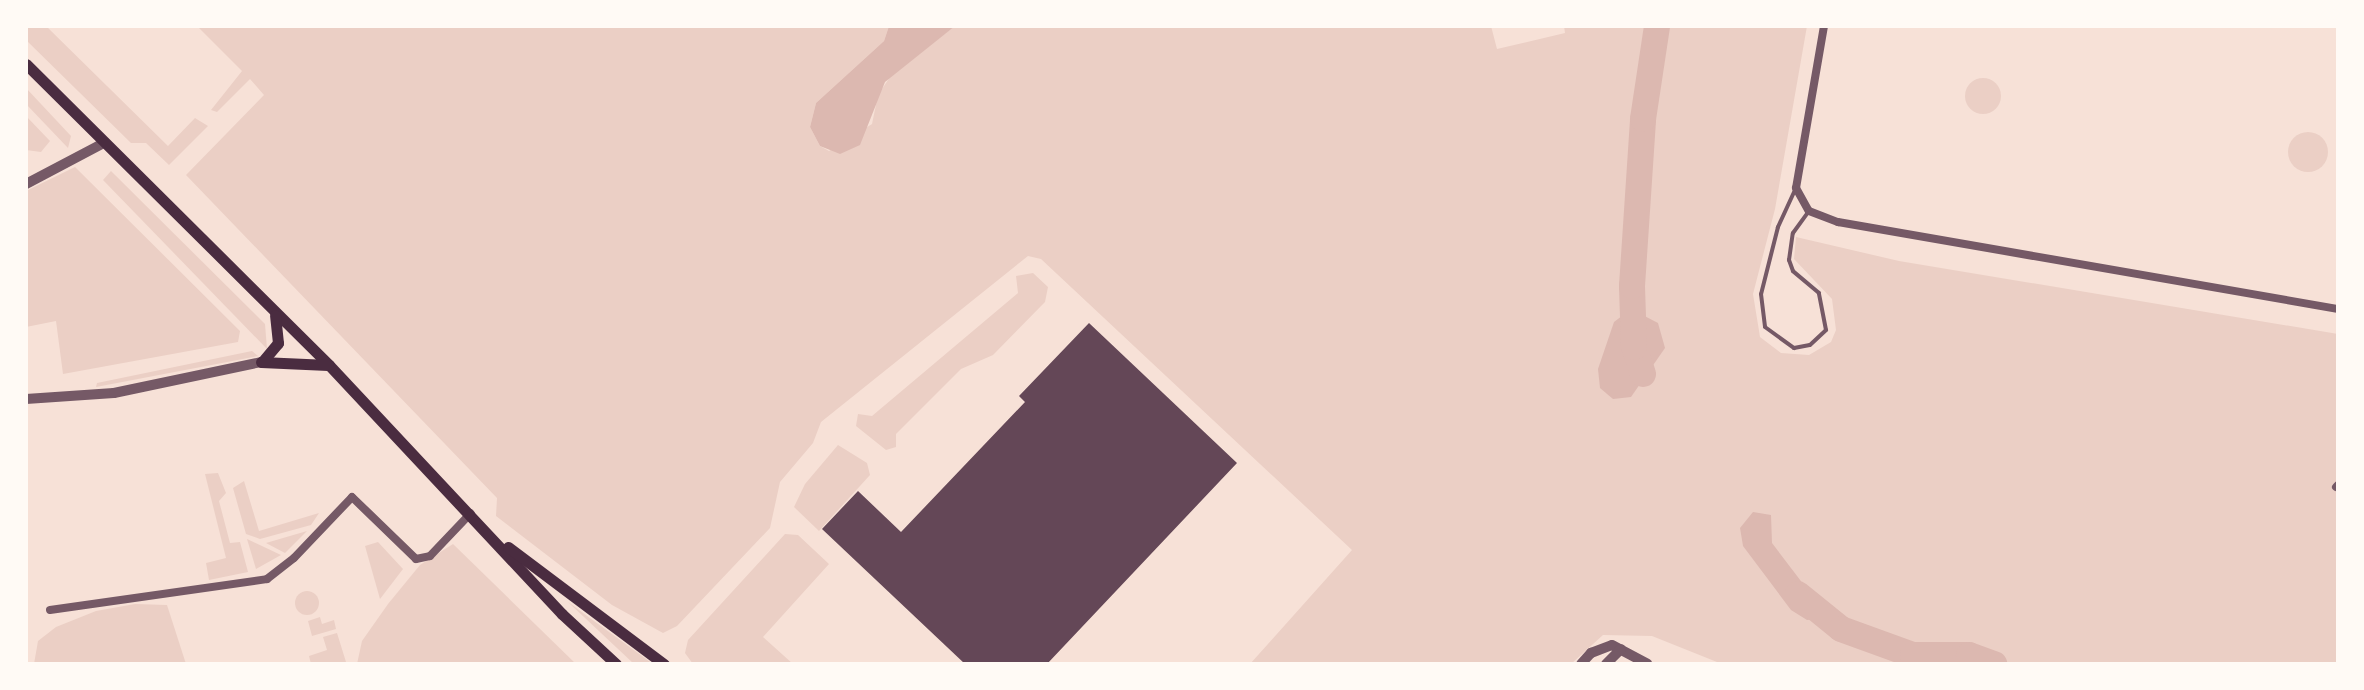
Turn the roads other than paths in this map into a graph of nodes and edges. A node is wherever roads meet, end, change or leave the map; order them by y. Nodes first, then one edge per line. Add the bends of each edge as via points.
1 (1824, 26) edge
2 (26, 64) edge
3 (102, 144) junction
4 (26, 184) edge
5 (1796, 188) junction
6 (1809, 211) junction
7 (2338, 309) edge
8 (275, 314) junction
9 (261, 362) junction
10 (329, 365) junction
11 (26, 399) edge
12 (471, 513) junction
13 (494, 538) junction
14 (50, 610) dead end
15 (1621, 649) junction
16 (616, 664) edge
17 (664, 664) edge
18 (1581, 664) edge
19 (1606, 664) edge
20 (1647, 664) edge

1 - 5 street
2 - 3 main road
3 - 4 street
3 - 8 main road
5 - 6 street
5 - 6 lane via 1778,227 1761,294 1765,327 1783,345 1794,348 1810,345 1826,330 1819,293 1793,271 1789,260 1793,233
6 - 7 street
8 - 9 main road via 278,343
8 - 10 main road
9 - 10 main road
9 - 11 street via 114,393
10 - 12 main road
12 - 13 main road
12 - 14 street via 430,556 416,559 352,497 267,579
13 - 16 main road via 562,614
13 - 17 main road
15 - 18 street via 1603,646
15 - 19 street
15 - 20 street

